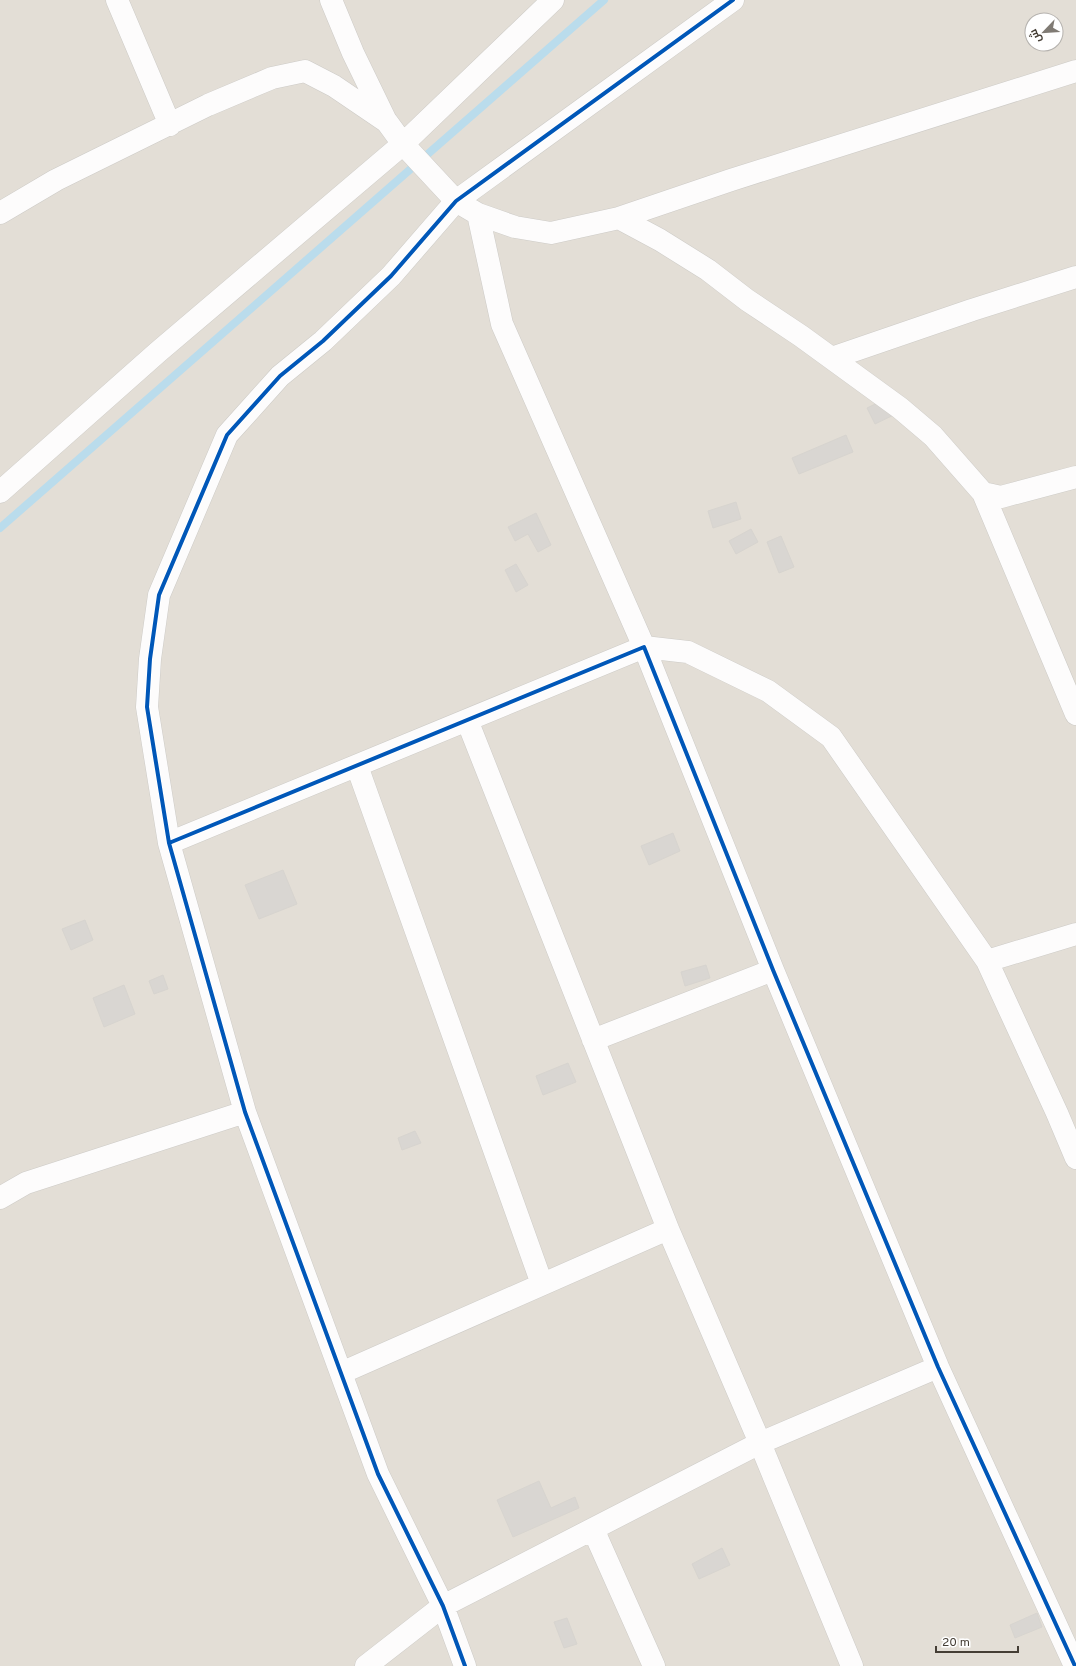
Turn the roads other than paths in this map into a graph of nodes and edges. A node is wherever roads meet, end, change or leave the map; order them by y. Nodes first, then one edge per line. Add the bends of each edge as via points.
1 (117, 0) edge
2 (331, 0) edge
3 (553, 0) edge
4 (733, 0) edge
5 (1076, 71) edge
6 (387, 122) junction
7 (170, 125) junction
8 (403, 144) junction
9 (456, 201) junction
10 (1, 211) edge
11 (478, 214) junction
12 (619, 218) junction
13 (1076, 277) edge
14 (832, 358) junction
15 (1076, 477) edge
16 (0, 492) edge
17 (983, 493) junction
18 (644, 647) junction
19 (1076, 714) edge
20 (467, 720) junction
21 (357, 766) junction
22 (169, 843) junction
23 (1076, 934) edge
24 (986, 961) junction
25 (773, 970) junction
26 (593, 1040) junction
27 (245, 1112) junction
28 (1076, 1158) edge
29 (0, 1198) edge
30 (668, 1229) junction
31 (542, 1284) junction
32 (938, 1367) junction
33 (341, 1373) junction
34 (760, 1443) junction
35 (593, 1529) junction
36 (443, 1606) junction
37 (366, 1666) edge
38 (465, 1666) edge
39 (654, 1666) edge
40 (852, 1666) edge
41 (1075, 1666) edge

1 - 7 street
2 - 6 street via 353,53
3 - 8 street
4 - 9 street
5 - 12 street
6 - 7 street via 334,86 305,71 272,78 208,105
6 - 8 street
7 - 10 street via 56,180
8 - 9 street
8 - 16 street via 158,352
9 - 11 street
9 - 22 street via 391,276 323,341 280,376 227,435 159,595 150,659 147,707
11 - 12 street via 515,227 551,233
11 - 18 street via 502,324
12 - 14 street via 708,270
13 - 14 street
14 - 17 street via 928,432
15 - 17 street via 1001,497
17 - 19 street
18 - 20 street
18 - 24 street via 688,652 768,691 831,737
18 - 25 street
20 - 21 street
20 - 26 street
21 - 22 street
21 - 31 street
22 - 27 street
23 - 24 street
24 - 28 street
25 - 26 street
25 - 32 street
26 - 30 street
27 - 29 street via 26,1183
27 - 33 street
30 - 31 street
30 - 34 street
31 - 33 street
32 - 34 street
32 - 41 street
33 - 36 street via 378,1474
34 - 35 street
34 - 40 street
35 - 36 street
35 - 39 street
36 - 37 street
36 - 38 street

